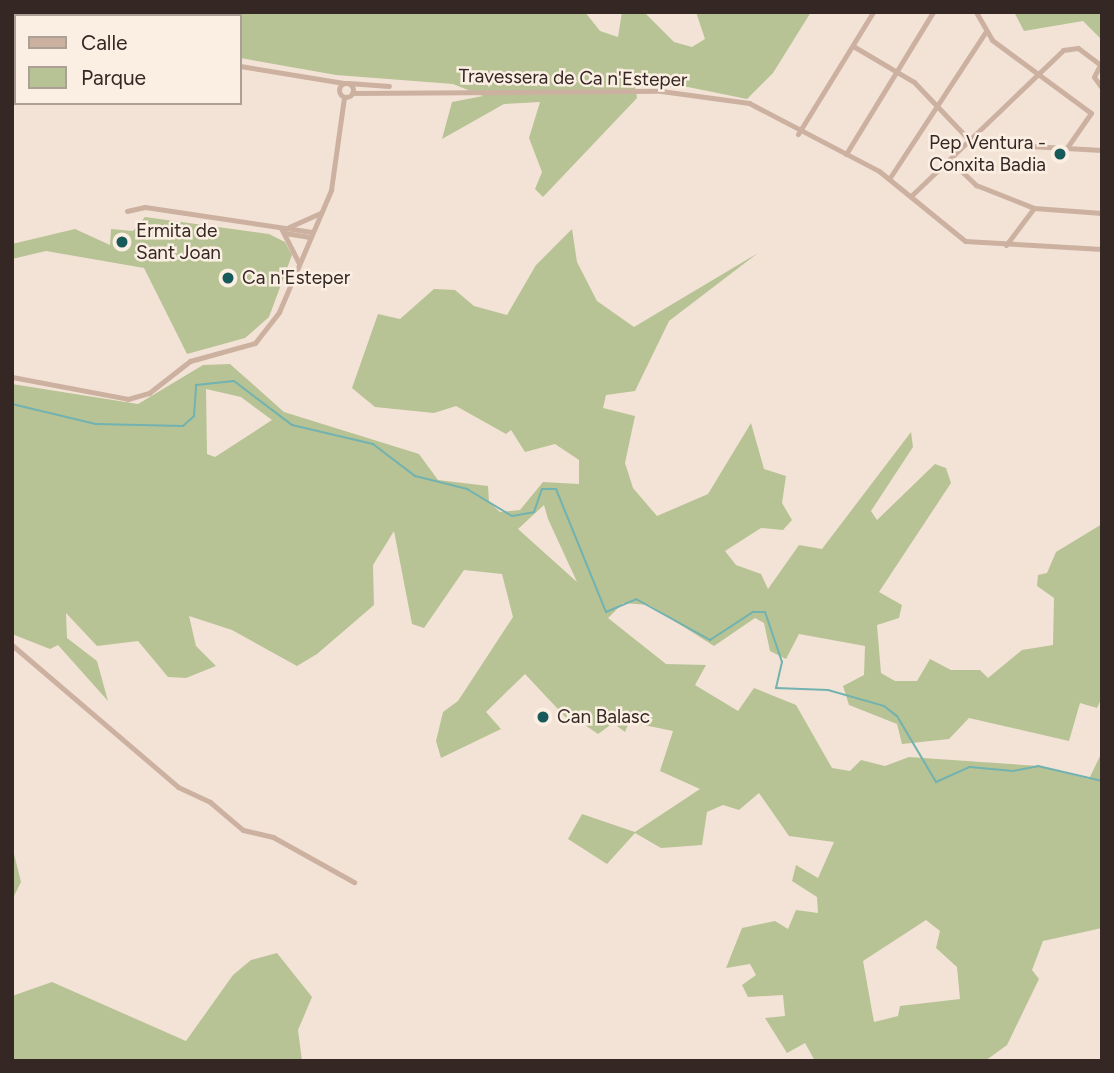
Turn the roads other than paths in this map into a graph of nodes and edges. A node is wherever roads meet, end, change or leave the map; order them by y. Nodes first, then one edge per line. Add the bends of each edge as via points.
1 (873, 12) edge
2 (933, 12) edge
3 (976, 12) edge
4 (985, 33) junction
5 (853, 46) junction
6 (1101, 65) edge
7 (242, 66) edge
8 (898, 71) junction
9 (1040, 75) junction
10 (329, 83) junction
11 (346, 83) junction
12 (396, 88) junction
13 (1102, 88) edge
14 (346, 94) junction
15 (938, 106) junction
16 (798, 134) junction
17 (972, 143) junction
18 (1066, 149) junction
19 (1102, 150) edge
20 (846, 154) junction
21 (951, 161) junction
22 (890, 179) junction
23 (911, 195) junction
24 (1034, 208) junction
25 (127, 211) dead end
26 (321, 213) junction
27 (1102, 213) edge
28 (284, 230) junction
29 (311, 234) junction
30 (1006, 245) junction
31 (1102, 249) edge
32 (299, 264) junction
33 (12, 377) edge
34 (12, 645) edge
35 (354, 882) dead end

1 - 5 street
2 - 8 street
3 - 4 street
4 - 9 street
4 - 15 street
5 - 8 street
5 - 16 street
6 - 9 street via 1070,48
6 - 13 street via 1094,77
7 - 10 street, Travessera de Ca n'Esteper
8 - 15 street
8 - 20 street
9 - 17 street
9 - 18 street via 1091,113
10 - 11 street, Travessera de Ca n'Esteper
10 - 14 street
11 - 12 street, Travessera de Ca n'Esteper
11 - 14 street
11 - 14 street
12 - 14 street, Travessera de Ca n'Esteper
12 - 16 street, Travessera de Ca n'Esteper via 662,91 749,103
14 - 26 street
15 - 17 street
15 - 22 street
16 - 20 street
17 - 18 street
17 - 21 street
18 - 19 street
20 - 22 street
21 - 23 street
21 - 24 street via 976,185
22 - 23 street
23 - 30 street via 965,241
24 - 27 street
24 - 30 street
25 - 28 street via 145,207
26 - 28 street
26 - 29 street
28 - 29 street
28 - 32 street
29 - 32 street
30 - 31 street
32 - 33 street via 264,336 244,348 184,364 149,393 116,397
34 - 35 street via 178,787 210,802 243,830 273,837

